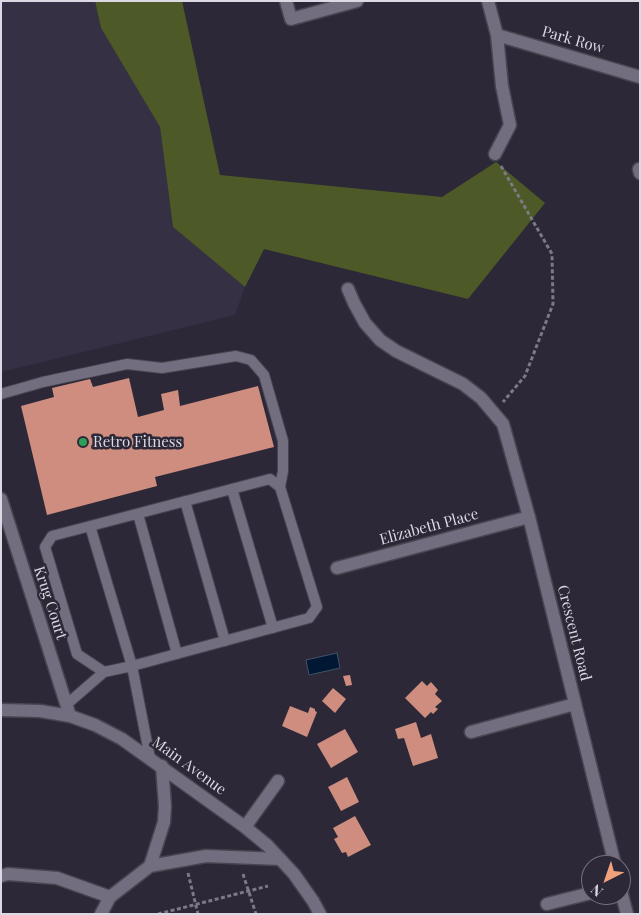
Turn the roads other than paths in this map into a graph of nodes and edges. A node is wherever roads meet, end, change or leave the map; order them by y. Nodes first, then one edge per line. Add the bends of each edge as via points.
1 (286, 1) edge
2 (357, 1) edge
3 (488, 1) edge
4 (496, 35) junction
5 (640, 77) edge
6 (495, 154) road end
7 (348, 288) dead end
8 (1, 394) edge
9 (280, 487) junction
10 (232, 489) junction
11 (1, 499) edge
12 (185, 501) junction
13 (138, 514) junction
14 (529, 517) junction
15 (90, 526) junction
16 (337, 568) dead end
17 (273, 628) junction
18 (225, 641) junction
19 (177, 654) junction
20 (132, 666) junction
21 (104, 672) junction
22 (575, 704) junction
23 (1, 710) edge
24 (68, 711) junction
25 (470, 732) dead end
26 (150, 758) junction
27 (162, 766) junction
28 (278, 781) dead end
29 (245, 827) junction
30 (613, 855) edge
31 (280, 859) junction
32 (150, 866) junction
33 (1, 876) edge
34 (581, 896) edge
35 (110, 897) junction
36 (547, 904) dead end
37 (101, 914) edge
38 (320, 914) edge

1 - 2 street via 291,19
3 - 4 street
4 - 5 street, Park Row
4 - 6 street via 510,125
7 - 14 street, Crescent Road via 365,323 380,340 463,384 481,398 503,424
8 - 9 lane via 126,364 162,368 236,356 251,360 264,375 282,440
9 - 10 lane via 270,479
9 - 17 lane via 317,607 309,618
10 - 12 lane
10 - 17 lane
11 - 24 street, Krug Court
12 - 13 lane
12 - 18 lane
13 - 15 lane
13 - 19 lane
14 - 16 street, Elizabeth Place
14 - 22 street, Crescent Road
15 - 20 lane
15 - 21 lane via 52,536 45,547 77,654
17 - 18 lane
18 - 19 lane
19 - 20 lane
20 - 21 lane
20 - 26 lane
21 - 24 lane
22 - 25 street
22 - 30 street, Crescent Road
23 - 24 street, Main Avenue
24 - 26 street, Main Avenue via 115,735
26 - 27 street, Main Avenue
27 - 29 street, Main Avenue
27 - 32 street via 164,822
28 - 29 street
29 - 31 street, Main Avenue
31 - 32 street via 206,856
31 - 38 street, Main Avenue via 305,888
32 - 35 street
33 - 35 street via 57,878
34 - 36 street
35 - 37 street

